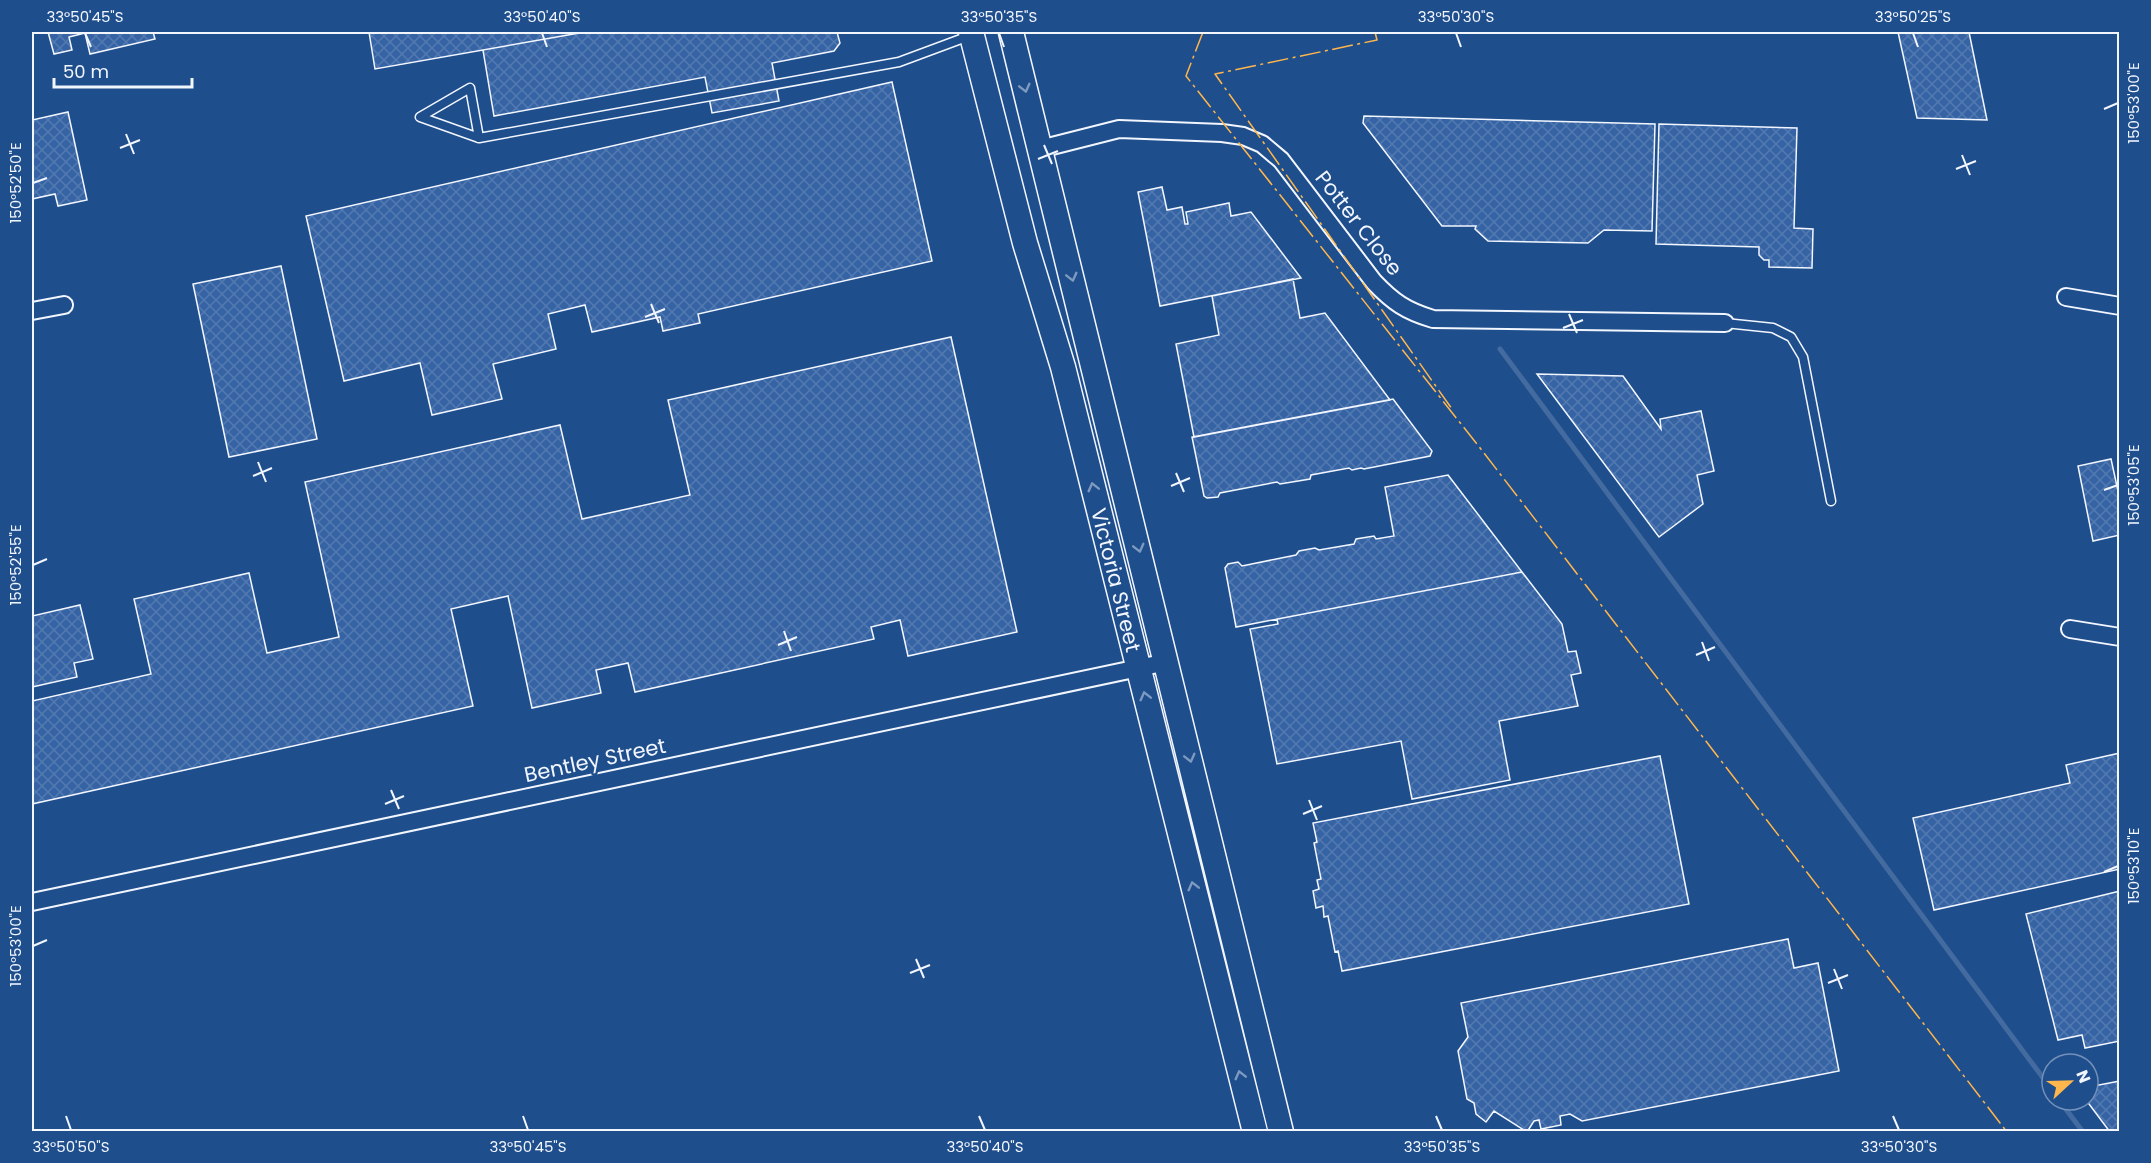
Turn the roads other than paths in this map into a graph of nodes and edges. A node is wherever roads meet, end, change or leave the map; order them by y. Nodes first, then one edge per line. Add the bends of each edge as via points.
1 (1011, 32) edge
2 (972, 33) edge
3 (479, 138) junction
4 (1040, 149) junction
5 (2066, 297) dead end
6 (64, 305) dead end
7 (2120, 306) edge
8 (32, 311) edge
9 (1725, 323) joint
10 (1831, 501) dead end
11 (2070, 629) dead end
12 (2120, 637) edge
13 (1167, 662) junction
14 (1138, 669) junction
15 (32, 902) edge
16 (1254, 1131) edge
17 (1281, 1131) edge

1 -> 4 main road, Victoria Street
2 - 3 lane via 899,62
14 -> 2 main road, Victoria Street via 1063,367 1025,243
3 - 3 lane via 470,88 420,117 430,120
4 - 9 street, Potter Close via 1119,129 1222,133 1262,144 1281,160 1390,299 1410,313 1433,319
4 -> 13 main road, Victoria Street
5 - 7 street
6 - 8 street
9 - 10 lane via 1773,328 1791,337 1803,357
11 - 12 street
13 - 14 street, Bentley Street
13 -> 17 main road, Victoria Street
14 - 15 street, Bentley Street
16 -> 14 main road, Victoria Street

